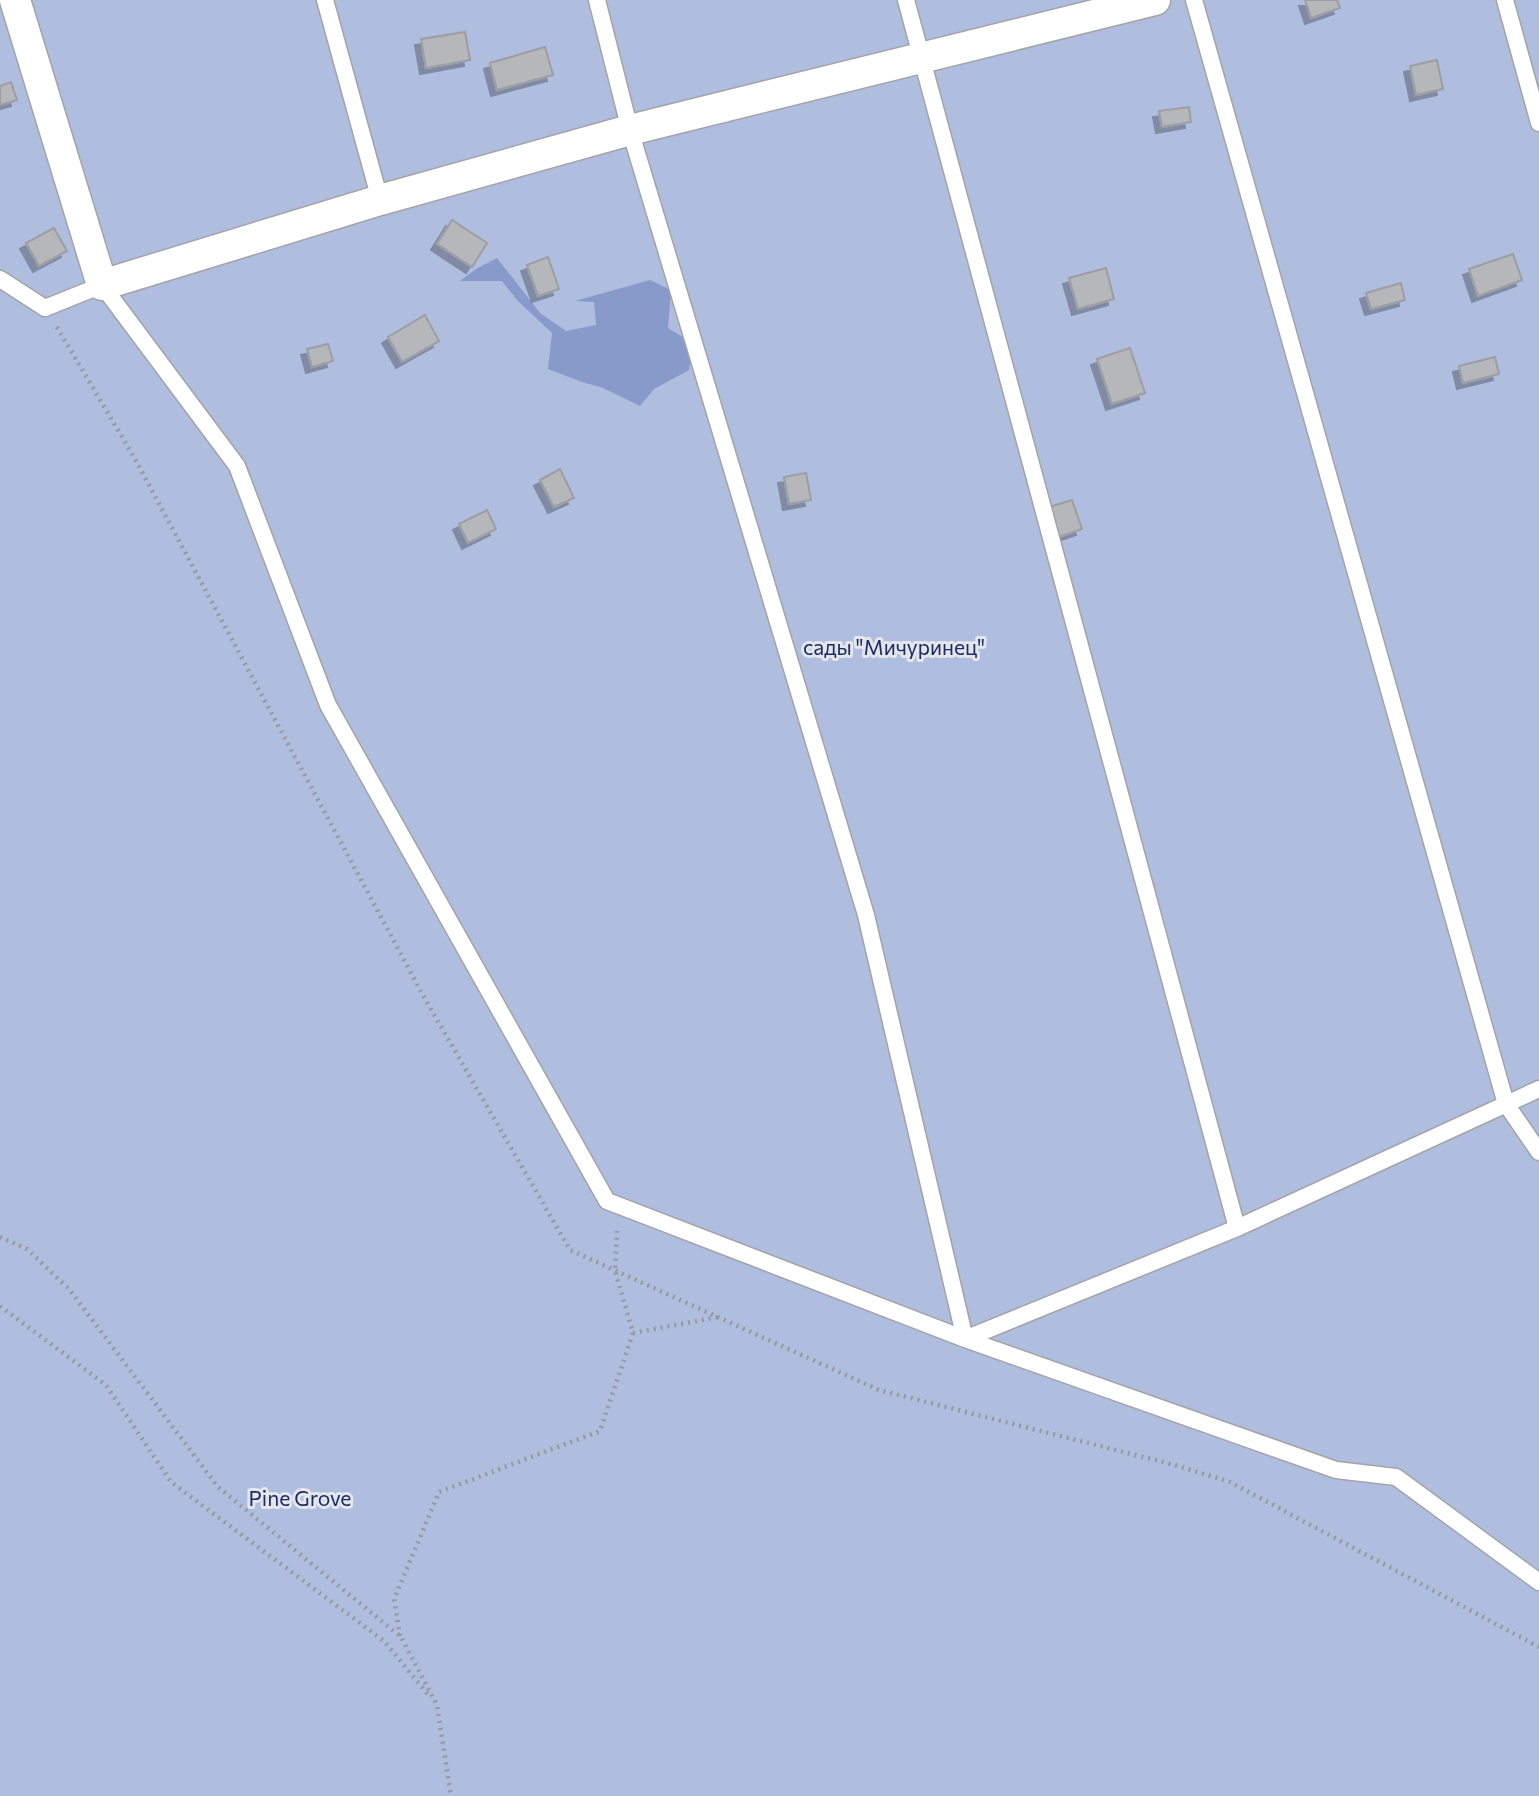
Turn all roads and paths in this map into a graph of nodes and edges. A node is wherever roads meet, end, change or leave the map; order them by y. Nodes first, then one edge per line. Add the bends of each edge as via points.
1 (15, 0) edge
2 (325, 0) edge
3 (597, 0) edge
4 (906, 0) edge
5 (1155, 0) edge
6 (1194, 0) edge
7 (1505, 0) edge
8 (922, 57) junction
9 (1539, 123) edge
10 (630, 130) junction
11 (380, 200) junction
12 (0, 279) edge
13 (102, 285) junction
14 (45, 308) junction
15 (1539, 1089) edge
16 (1506, 1104) junction
17 (1539, 1152) edge
18 (618, 1205) junction
19 (1237, 1228) junction
20 (0, 1237) edge
21 (615, 1271) junction
22 (0, 1306) edge
23 (719, 1317) junction
24 (633, 1333) junction
25 (965, 1339) junction
26 (1539, 1582) edge
27 (401, 1637) junction
28 (1539, 1647) edge
29 (437, 1705) junction
30 (451, 1796) edge

1 - 13 street
2 - 11 lane
3 - 10 lane
4 - 8 lane
5 - 8 street
6 - 16 lane
7 - 9 lane
8 - 10 street
8 - 19 lane
10 - 11 street
10 - 25 lane via 866,915
11 - 13 street
12 - 14 lane
13 - 14 lane
13 - 18 lane via 237,466 328,705 607,1201
14 - 21 path via 135,459 425,999 570,1250
15 - 16 lane
16 - 17 lane
16 - 19 lane
18 - 21 path
18 - 25 lane
19 - 25 lane
20 - 27 path via 27,1249 69,1289 218,1487
21 - 23 path
21 - 24 path
22 - 29 path via 106,1385 170,1482 384,1641
23 - 24 path
23 - 28 path via 879,1390 1230,1482
24 - 27 path via 600,1432 439,1492 394,1599
25 - 26 lane via 1336,1470 1396,1477
27 - 29 path
29 - 30 path

